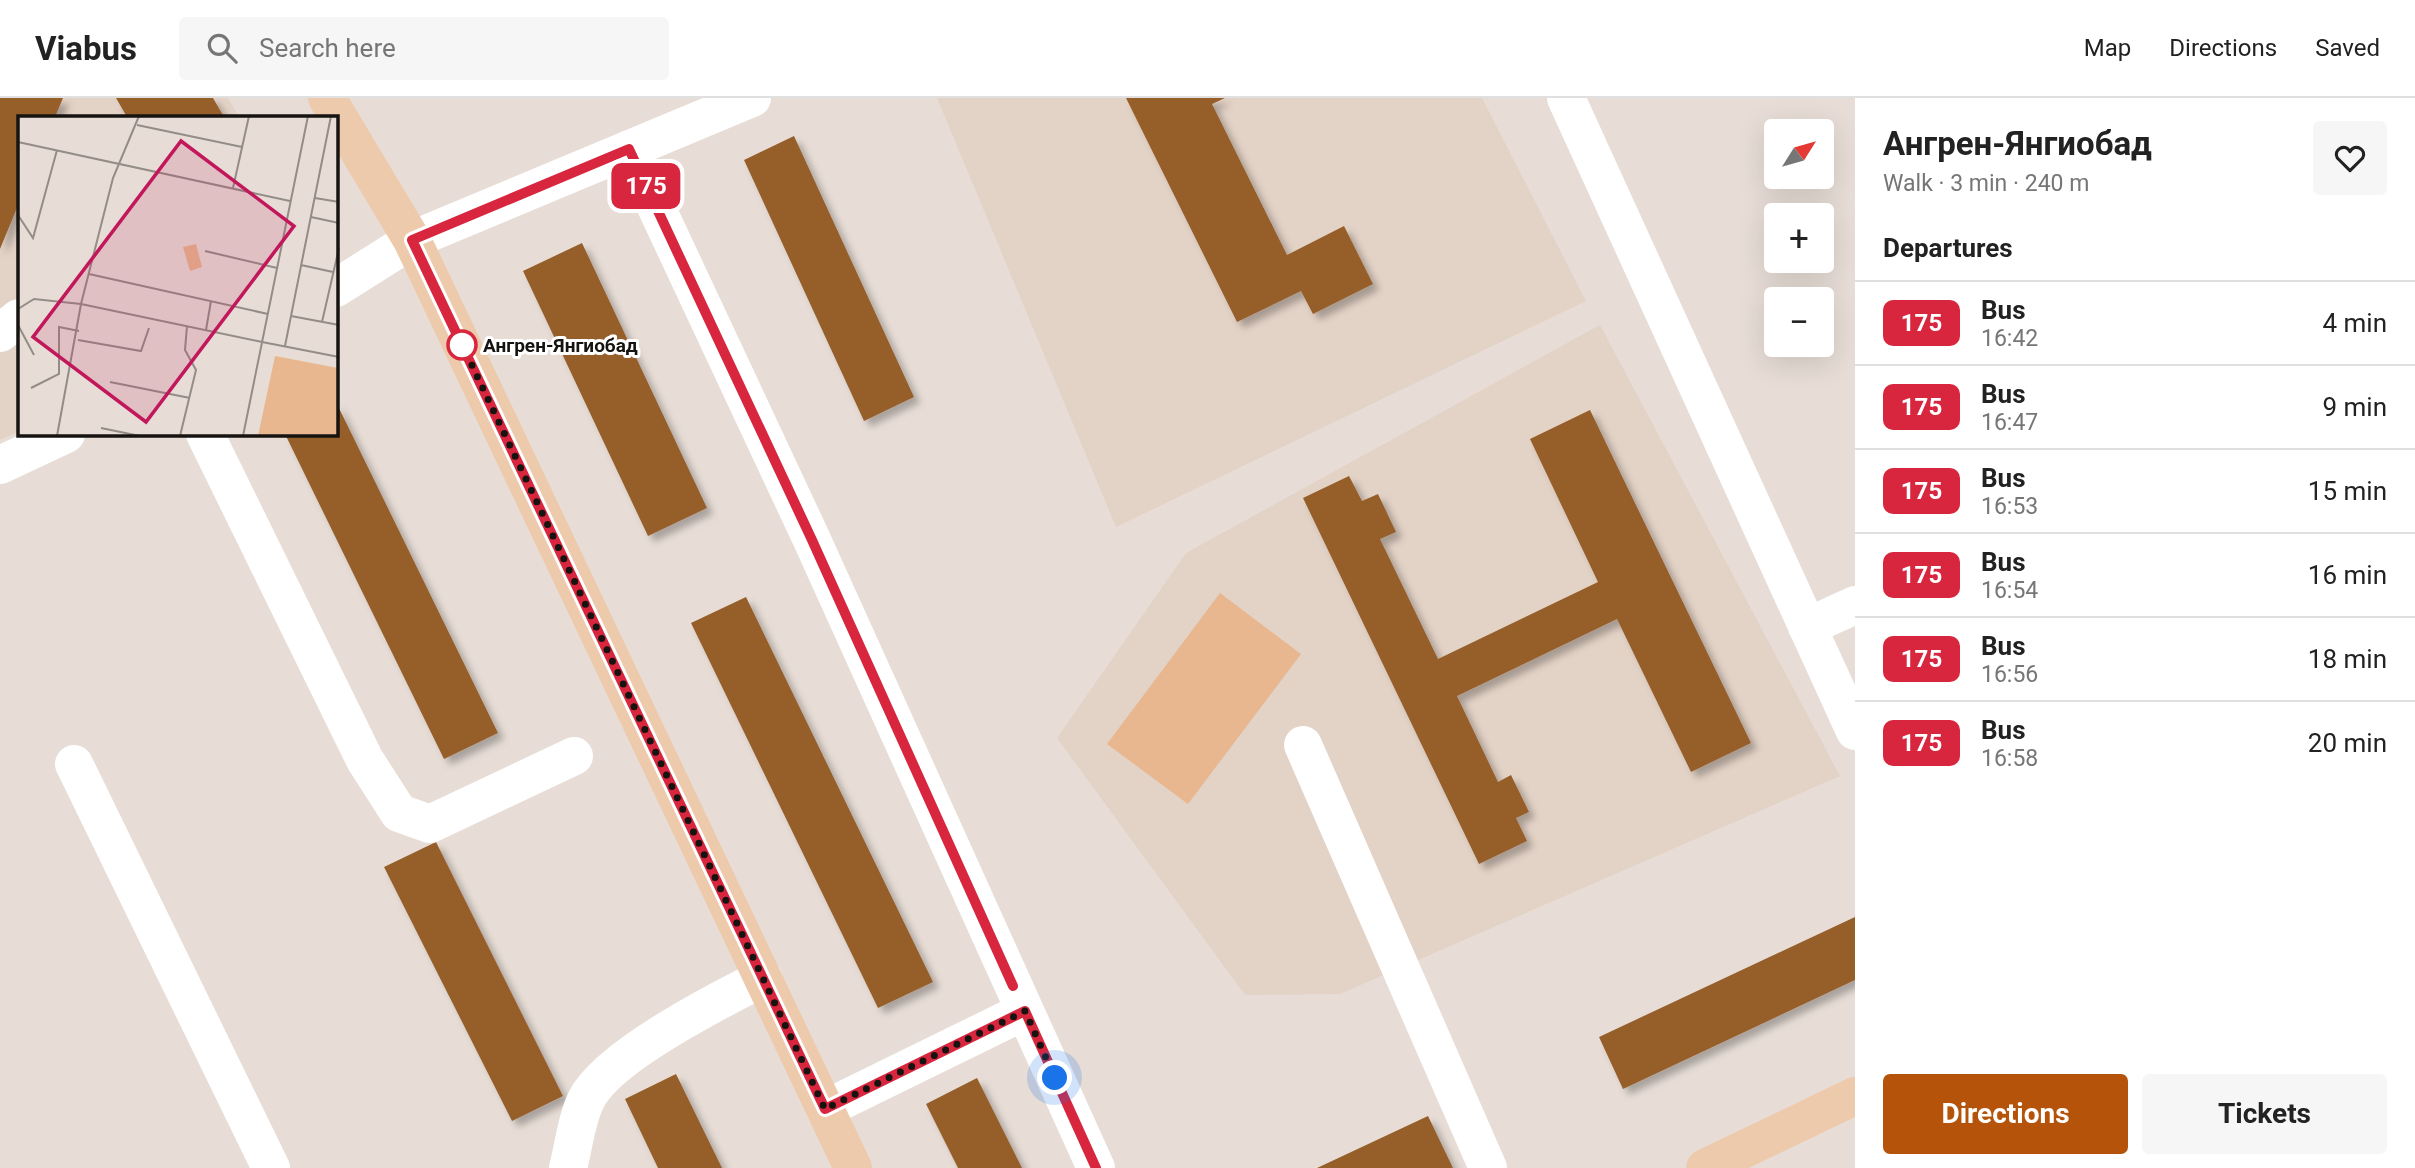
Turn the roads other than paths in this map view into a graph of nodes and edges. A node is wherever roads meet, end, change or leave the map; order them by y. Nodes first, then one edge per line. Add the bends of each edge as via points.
1 (327, 98) edge
2 (752, 98) edge
3 (1566, 98) edge
4 (338, 116) edge
5 (338, 116) edge
6 (629, 149) junction
7 (412, 240) junction
8 (338, 287) edge
9 (18, 319) edge
10 (0, 333) edge
11 (62, 436) edge
12 (206, 436) edge
13 (0, 465) edge
14 (1855, 605) edge
15 (1807, 627) junction
16 (1855, 731) edge
17 (1303, 744) dead end
18 (574, 756) dead end
19 (74, 764) dead end
20 (763, 978) junction
21 (1025, 1011) junction
22 (1855, 1096) edge
23 (825, 1109) junction
24 (271, 1168) edge
25 (568, 1168) edge
26 (853, 1168) edge
27 (1096, 1168) edge
28 (1488, 1168) edge
29 (1705, 1168) edge

1 - 5 main road
2 - 6 street
3 - 15 street
4 - 7 main road
6 - 7 street
6 - 21 street
7 - 8 street
7 - 20 main road
9 - 10 street
11 - 13 street
12 - 18 street via 365,760 399,813 430,824
14 - 15 street
15 - 16 street
17 - 28 street
19 - 24 street
20 - 23 main road
20 - 25 street via 699,1011 607,1073 587,1098
21 - 23 street
21 - 27 street
22 - 29 main road
23 - 26 main road

